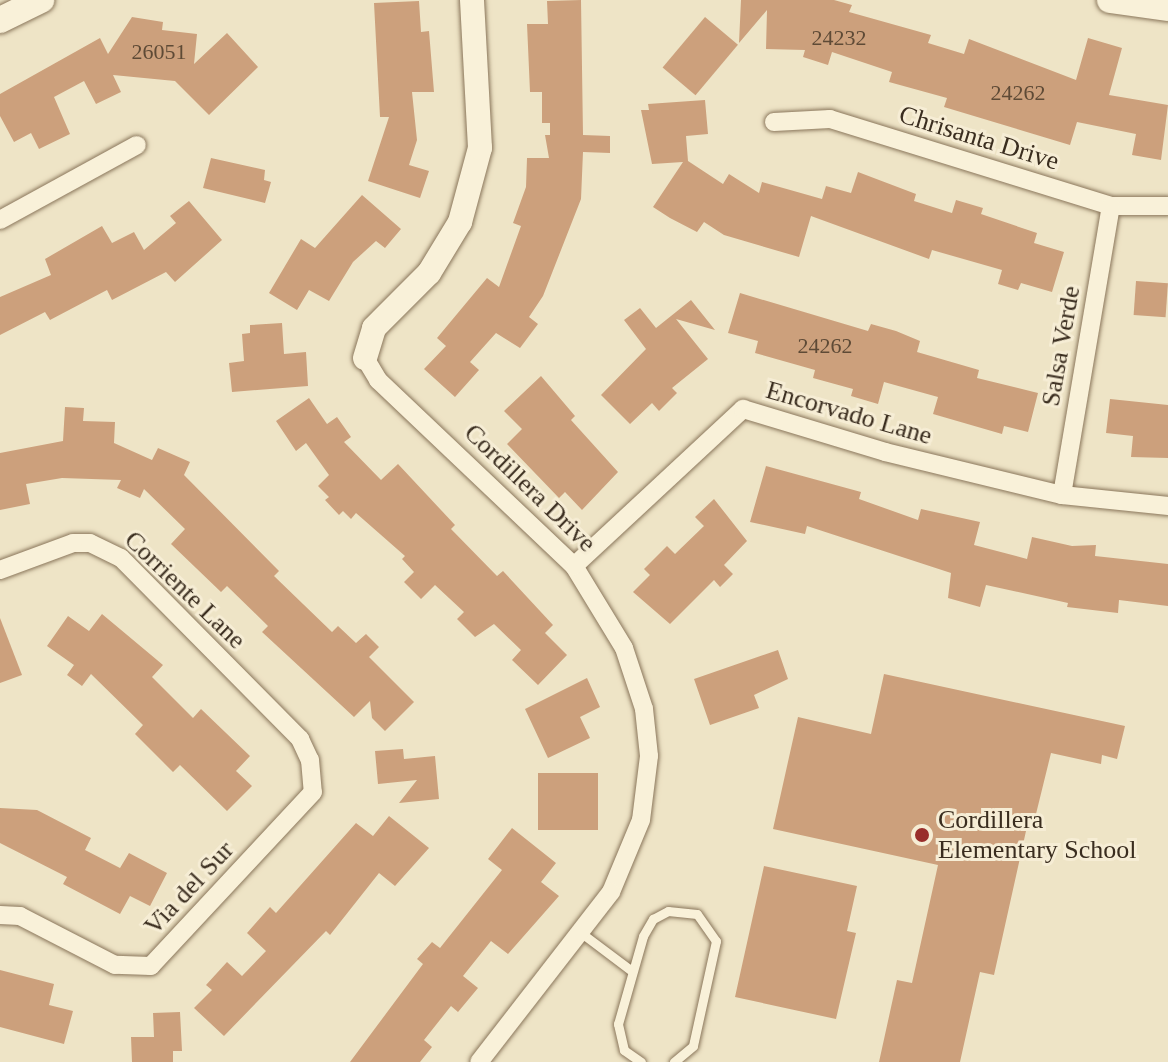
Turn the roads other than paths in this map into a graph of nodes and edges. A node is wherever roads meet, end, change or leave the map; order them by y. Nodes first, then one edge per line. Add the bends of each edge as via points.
1 (41, 0) edge
2 (472, 0) edge
3 (1110, 0) edge
4 (1168, 8) edge
5 (0, 20) edge
6 (774, 122) dead end
7 (137, 145) dead end
8 (1111, 206) junction
9 (1168, 206) edge
10 (0, 220) edge
11 (365, 358) joint
12 (1062, 495) junction
13 (1168, 506) edge
14 (574, 566) junction
15 (0, 570) edge
16 (307, 749) joint
17 (0, 915) edge
18 (580, 932) junction
19 (632, 971) junction
20 (479, 1062) edge
21 (641, 1062) edge
22 (674, 1062) edge

1 - 5 main road
2 - 11 street, Cordillera Drive via 480,148 460,222 429,273 374,328
3 - 4 main road
6 - 8 street, Chrisanta Drive via 830,119
7 - 10 street
8 - 9 street, Chrisanta Drive
8 - 12 street, Salsa Verde
11 - 14 street, Cordillera Drive via 378,380
12 - 13 street, Encorvado Lane
12 - 14 street, Encorvado Lane via 885,452 743,409
14 - 18 street, Cordillera Drive via 624,648 644,709 649,756 641,820 611,892
15 - 16 street, Corriente Lane via 73,543 104,547 121,558
16 - 17 street, Via del Sur via 313,792 151,966 115,965 20,916
18 - 19 lane
18 - 20 street, Cordillera Drive
19 - 21 lane via 618,1024 624,1050
19 - 22 lane via 643,936 661,915 697,914 709,926 716,941 693,1046

